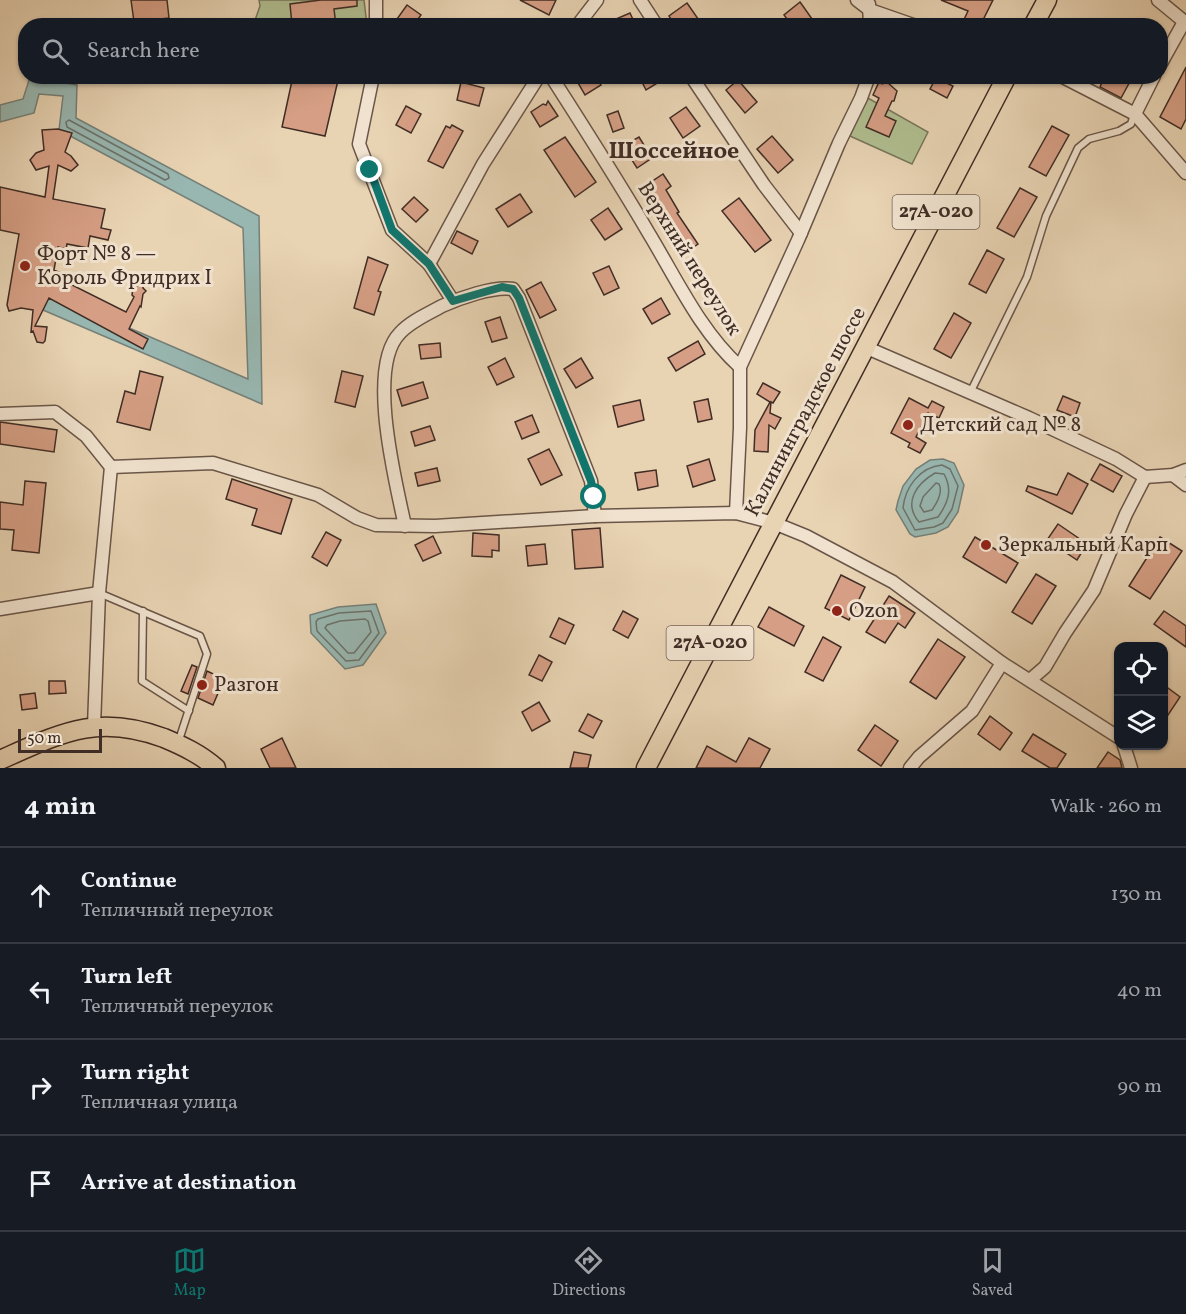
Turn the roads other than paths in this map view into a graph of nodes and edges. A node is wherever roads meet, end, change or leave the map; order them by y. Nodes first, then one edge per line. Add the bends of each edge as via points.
1 (376, 0) edge
2 (597, 0) edge
3 (640, 0) edge
4 (857, 0) edge
5 (1047, 0) edge
6 (1158, 0) edge
7 (869, 5) edge
8 (376, 18) edge
9 (583, 18) edge
10 (652, 18) edge
11 (898, 18) edge
12 (1038, 18) edge
13 (1185, 22) edge
14 (1168, 52) edge
15 (371, 84) edge
16 (534, 84) edge
17 (556, 84) edge
18 (697, 84) edge
19 (866, 84) edge
20 (1003, 84) edge
21 (1076, 84) edge
22 (1150, 84) edge
23 (1134, 114) junction
24 (1186, 173) edge
25 (801, 233) junction
26 (429, 264) junction
27 (453, 301) junction
28 (865, 347) junction
29 (740, 367) junction
30 (970, 393) junction
31 (0, 414) edge
32 (111, 467) junction
33 (1186, 470) edge
34 (1173, 475) junction
35 (1145, 477) junction
36 (1186, 485) edge
37 (736, 513) junction
38 (596, 516) junction
39 (774, 523) junction
40 (405, 526) junction
41 (99, 593) junction
42 (0, 609) edge
43 (143, 611) junction
44 (1002, 663) junction
45 (1030, 680) junction
46 (189, 711) junction
47 (94, 726) junction
48 (1114, 734) edge
49 (178, 744) junction
50 (1125, 750) edge
51 (0, 760) edge
52 (216, 768) edge
53 (646, 768) edge
54 (910, 768) edge
55 (1131, 768) edge

1 - 8 street
2 - 9 street
3 - 10 street
4 - 7 street
5 - 12 main road
6 - 13 street
7 - 11 street
13 - 14 street
15 - 26 street via 359,144 392,230
16 - 26 street via 483,164
17 - 29 street, Верхний переулок via 709,333
18 - 25 street
19 - 25 street
20 - 28 main road, Калининградское шоссе / 27А-020
21 - 23 street
22 - 23 street
23 - 24 street
23 - 30 lane via 1131,124 1078,148 1046,216 1027,277
25 - 29 street
26 - 27 street
27 - 38 street via 502,287 513,289 519,298 591,481
27 - 40 street via 398,334 385,371 388,445
28 - 30 street
28 - 39 main road, Калининградское шоссе / 27А-020
29 - 37 street
30 - 35 street via 1116,459
31 - 32 street via 55,412 86,436
32 - 40 street via 213,463 318,495 376,525
32 - 41 street
33 - 34 street
34 - 35 street
34 - 36 street
35 - 45 street via 1125,514 1094,590 1045,667
37 - 38 street
37 - 39 street
38 - 40 street
39 - 44 street via 893,582
39 - 53 main road, Калининградское шоссе / 27А-020
41 - 42 street
41 - 43 lane
41 - 47 street
43 - 46 lane via 142,681
43 - 46 lane via 200,636 207,654
44 - 45 street
44 - 54 street via 972,711
45 - 48 street
46 - 49 lane
47 - 49 main road via 143,730
47 - 51 main road via 55,735
49 - 52 main road
50 - 55 street

